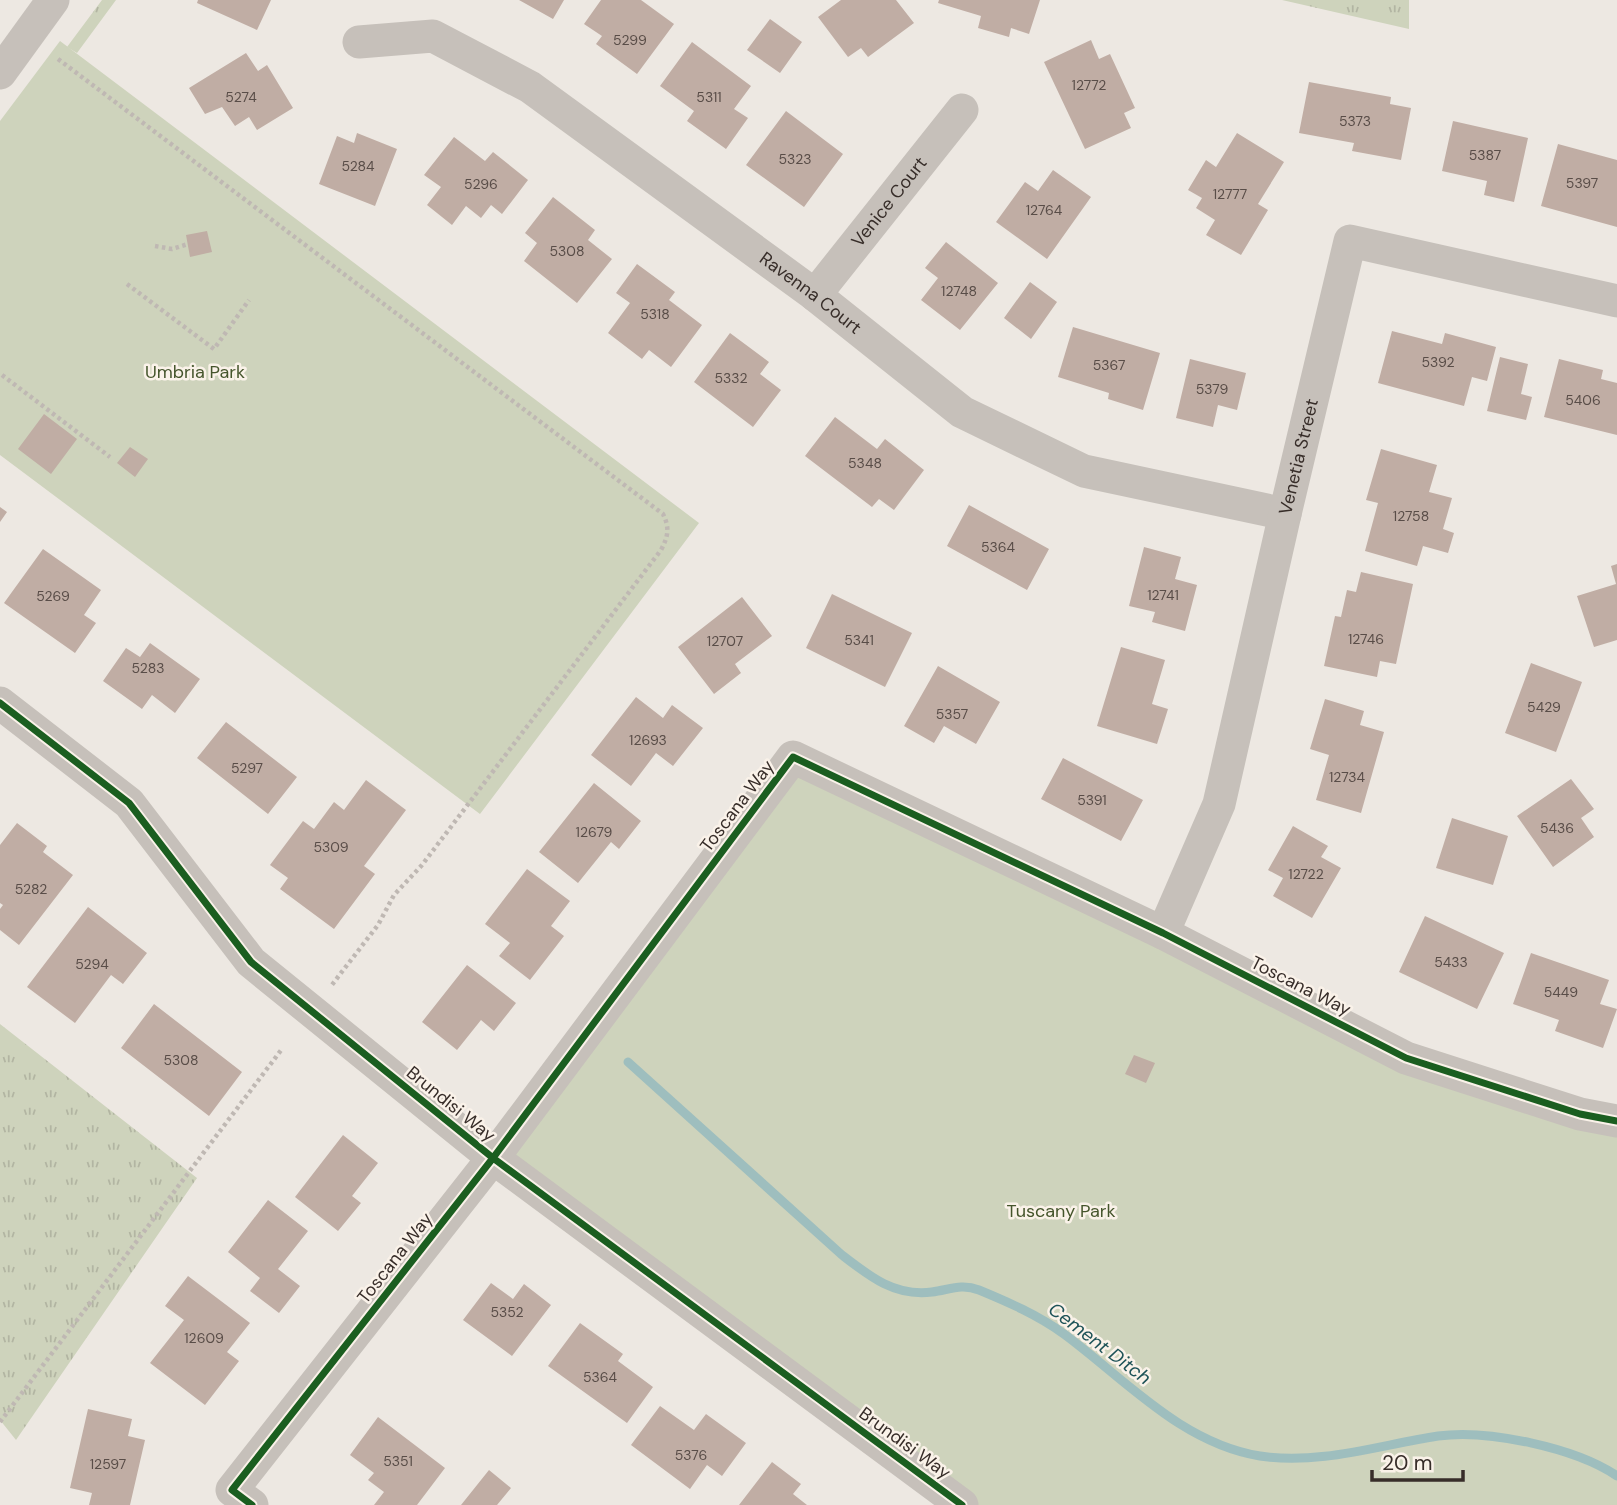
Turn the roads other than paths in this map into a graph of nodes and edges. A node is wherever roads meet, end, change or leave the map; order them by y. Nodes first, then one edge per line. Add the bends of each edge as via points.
1 (53, 0) edge
2 (359, 42) dead end
3 (0, 72) edge
4 (962, 110) dead end
5 (815, 295) junction
6 (1617, 301) edge
7 (1284, 514) junction
8 (0, 703) edge
9 (1163, 933) junction
10 (1617, 1121) edge
11 (493, 1158) junction
12 (242, 1497) edge
13 (962, 1505) edge

1 - 3 street
2 - 5 street, Ravenna Court via 433,36 530,87
4 - 5 street, Venice Court
5 - 7 street, Ravenna Court via 962,412 1084,471
6 - 7 street, Venetia Street via 1350,241
7 - 9 street, Venetia Street via 1219,804
8 - 11 street, Brundisi Way via 130,803 251,962
9 - 10 street, Toscana Way via 1406,1058 1580,1114
9 - 11 street, Toscana Way via 793,757
11 - 12 street, Toscana Way
11 - 13 street, Brundisi Way

